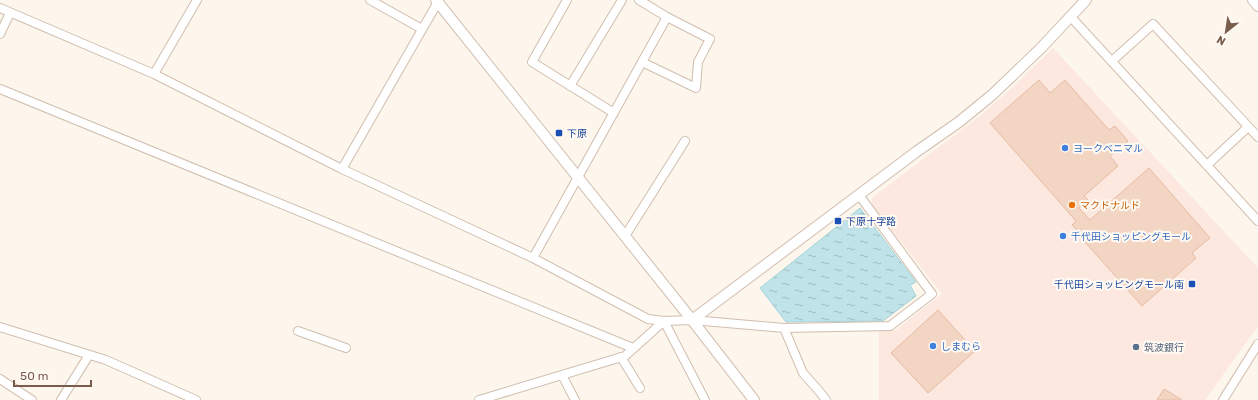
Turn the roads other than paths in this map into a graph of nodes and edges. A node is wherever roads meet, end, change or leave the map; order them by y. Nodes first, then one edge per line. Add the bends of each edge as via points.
1 (197, 0) edge
2 (370, 0) edge
3 (567, 0) edge
4 (622, 0) edge
5 (639, 0) edge
6 (1086, 0) edge
7 (1253, 0) edge
8 (438, 1) edge
9 (1258, 6) edge
10 (0, 8) edge
11 (10, 13) junction
12 (1070, 16) junction
13 (667, 17) junction
14 (422, 29) junction
15 (0, 34) edge
16 (1112, 61) junction
17 (642, 62) junction
18 (154, 74) junction
19 (570, 86) junction
20 (0, 89) edge
21 (614, 113) junction
22 (1248, 127) junction
23 (1258, 137) edge
24 (685, 141) dead end
25 (1206, 165) junction
26 (342, 170) junction
27 (578, 177) junction
28 (859, 195) junction
29 (1258, 221) edge
30 (625, 236) junction
31 (533, 258) junction
32 (692, 320) junction
33 (664, 321) junction
34 (0, 327) edge
35 (784, 328) junction
36 (298, 331) dead end
37 (1258, 344) edge
38 (346, 348) dead end
39 (633, 348) junction
40 (89, 355) junction
41 (621, 357) junction
42 (562, 375) junction
43 (0, 379) edge
44 (640, 388) dead end
45 (32, 400) edge
46 (61, 400) edge
47 (196, 400) edge
48 (479, 400) edge
49 (575, 400) edge
50 (705, 400) edge
51 (754, 400) edge
52 (826, 400) edge
53 (1223, 400) edge

1 - 18 street
2 - 14 street
3 - 19 street via 532,62
4 - 19 street
5 - 13 street
6 - 12 street
7 - 9 street
8 - 14 street
8 - 27 street
10 - 11 street
11 - 15 street
11 - 18 street
12 - 16 street
12 - 28 street via 992,95
13 - 17 street
13 - 17 street via 710,39 698,62 696,88
14 - 26 street
16 - 22 street via 1153,24
16 - 25 street
17 - 21 street
18 - 26 street
19 - 21 street
20 - 39 street
21 - 27 street
22 - 23 street
22 - 25 street
24 - 30 street
25 - 29 street
26 - 31 street
27 - 30 street
27 - 31 street
28 - 32 street
28 - 35 street via 932,294 890,326
30 - 32 street
31 - 33 street via 648,319
32 - 33 street
32 - 35 street
32 - 51 street
33 - 39 street
33 - 50 street
34 - 40 street
35 - 52 street via 802,373
36 - 38 street
37 - 53 street
39 - 41 street
40 - 46 street
40 - 47 street
41 - 42 street
41 - 44 street
42 - 48 street
42 - 49 street
43 - 45 street

